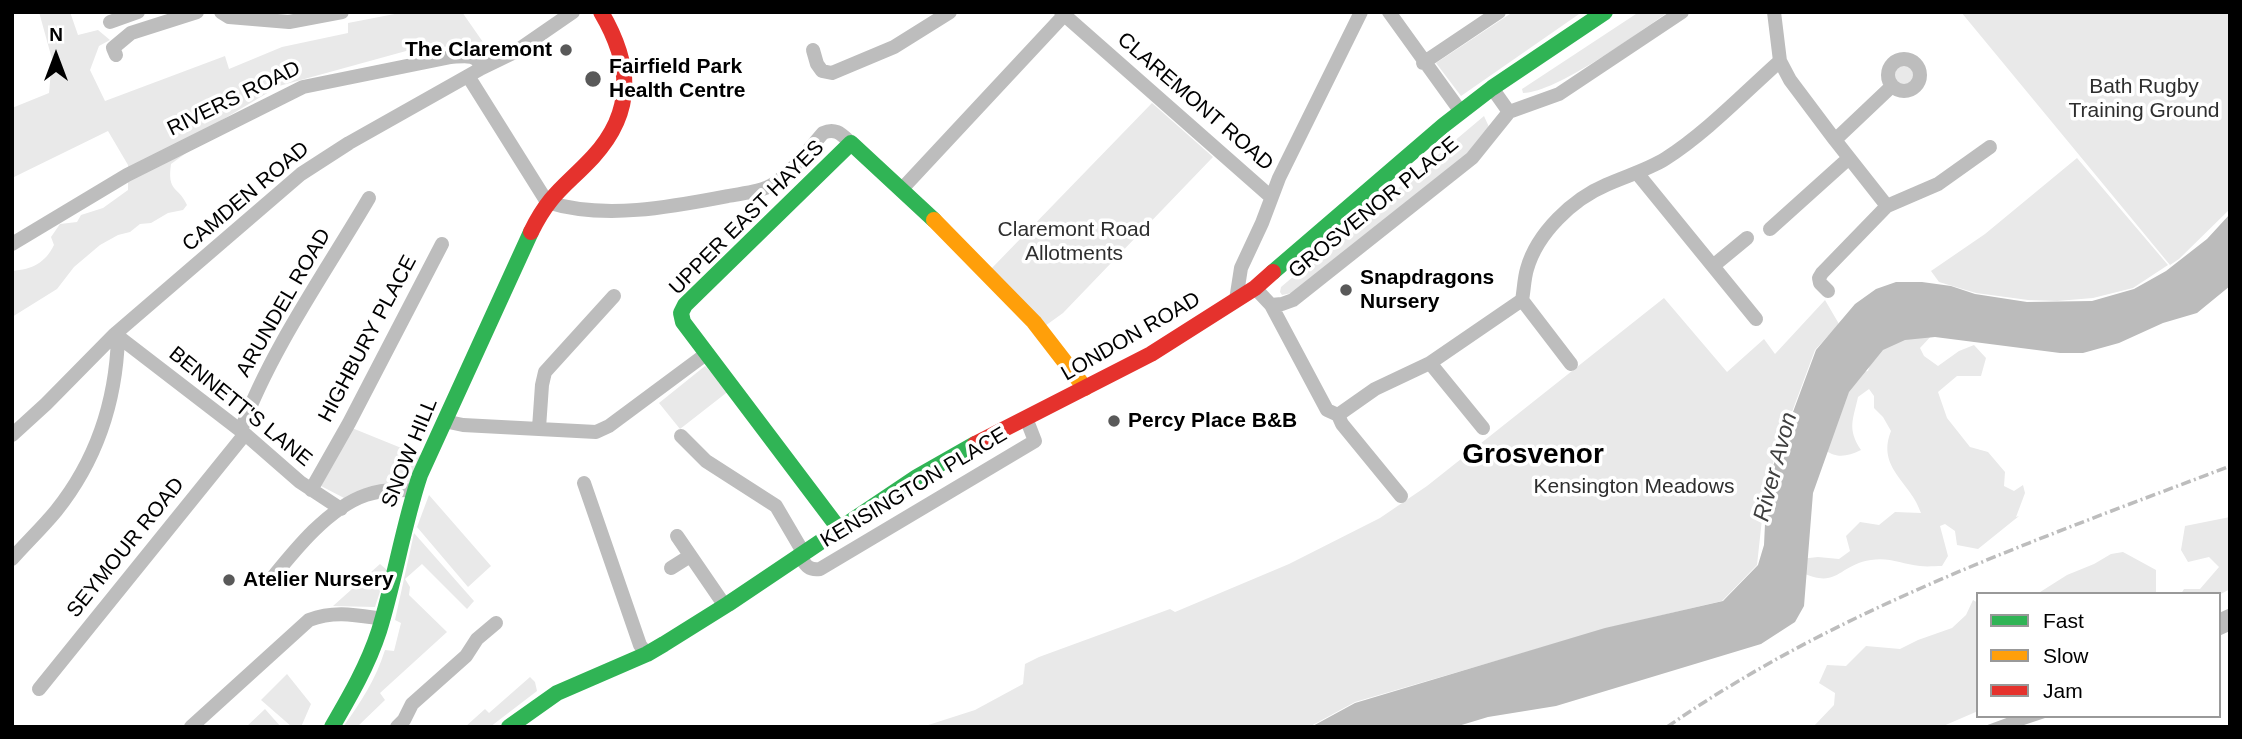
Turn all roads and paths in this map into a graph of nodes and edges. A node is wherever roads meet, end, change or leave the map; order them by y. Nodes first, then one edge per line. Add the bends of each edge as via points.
1 (138, 12) edge
2 (197, 12) edge
3 (221, 12) edge
4 (342, 12) edge
5 (573, 12) edge
6 (601, 12) edge
7 (950, 12) edge
8 (1361, 12) edge
9 (1389, 12) edge
10 (1499, 12) edge
11 (1605, 12) edge
12 (1682, 12) edge
13 (1774, 12) edge
14 (1064, 13) edge
15 (110, 22) dead end
16 (813, 50) dead end
17 (116, 55) dead end
18 (1780, 61) junction
19 (1423, 63) junction
20 (482, 68) junction
21 (468, 76) junction
22 (1892, 86) dead end
23 (1492, 88) junction
24 (1461, 112) junction
25 (1509, 112) junction
26 (1835, 140) junction
27 (851, 143) junction
28 (1990, 147) dead end
29 (1849, 158) junction
30 (1637, 173) junction
31 (901, 190) junction
32 (1271, 197) junction
33 (369, 198) dead end
34 (547, 202) junction
35 (1887, 206) junction
36 (1770, 229) dead end
37 (1747, 238) dead end
38 (12, 244) edge
39 (442, 244) dead end
40 (1713, 265) junction
41 (1255, 288) junction
42 (1828, 291) dead end
43 (614, 296) dead end
44 (1522, 300) junction
45 (1235, 301) junction
46 (1272, 305) junction
47 (1753, 309) dead end
48 (116, 336) junction
49 (706, 354) junction
50 (1430, 363) junction
51 (1571, 364) dead end
52 (1085, 388) junction
53 (1339, 415) junction
54 (1026, 418) junction
55 (444, 421) junction
56 (539, 428) junction
57 (1483, 428) dead end
58 (243, 432) junction
59 (12, 435) edge
60 (681, 436) dead end
61 (584, 483) dead end
62 (312, 490) junction
63 (415, 491) junction
64 (1393, 493) dead end
65 (341, 509) junction
66 (840, 530) junction
67 (677, 536) dead end
68 (801, 554) junction
69 (690, 556) junction
70 (12, 559) edge
71 (671, 568) dead end
72 (269, 582) dead end
73 (725, 606) junction
74 (383, 619) junction
75 (496, 623) dead end
76 (647, 654) junction
77 (39, 689) dead end
78 (191, 727) edge
79 (332, 727) edge
80 (397, 727) edge
81 (509, 727) edge
82 (533, 727) edge

1 - 15 street
2 - 17 street via 131,33 113,48
3 - 4 street via 229,17 289,22
5 - 20 street, CAMDEN ROAD via 533,42
6 - 34 main road via 624,58 622,103 616,122 594,156
7 - 16 street via 894,47 832,73 822,71
8 - 32 street
9 - 19 street
10 - 19 street
11 - 23 main road, LONDON ROAD
12 - 25 street via 1559,94
13 - 18 street
14 - 31 street
14 - 32 street, CLAREMONT ROAD
18 - 26 street
18 - 30 street via 1684,146
19 - 24 street
20 - 21 street, CAMDEN ROAD
20 - 38 street, RIVERS ROAD via 474,57 451,57 309,85 127,175
21 - 34 street
21 - 48 street, CAMDEN ROAD via 309,168
22 - 26 street
23 - 24 main road, LONDON ROAD
23 - 25 street
24 - 41 main road, LONDON ROAD
25 - 46 street, GROSVENOR PLACE via 1472,158 1293,300
26 - 29 street
27 - 31 main road, UPPER EAST HAYES
27 - 34 street via 838,131 823,133 774,184 760,190 624,210 575,209
27 - 49 main road, UPPER EAST HAYES via 681,309 683,322
28 - 35 street via 1938,184
29 - 35 street
29 - 36 street
30 - 40 street
30 - 44 street via 1572,205 1550,229 1527,269
31 - 52 main road, UPPER EAST HAYES via 982,266 1067,360
32 - 45 street via 1239,271
33 - 58 street, ARUNDEL ROAD via 315,285 249,408
34 - 55 main road, SNOW HILL
35 - 42 street via 1819,278
37 - 40 street
39 - 62 street, HIGHBURY PLACE
40 - 47 street
41 - 45 main road, LONDON ROAD
41 - 46 street
43 - 56 street via 545,372
44 - 50 street
44 - 51 street
45 - 52 main road, LONDON ROAD via 1151,354
46 - 53 street via 1326,410
48 - 58 street, BENNETT'S LANE
48 - 59 street, CAMDEN ROAD
48 - 70 street via 109,404 93,454 56,510
49 - 56 street via 596,432
49 - 66 main road, UPPER EAST HAYES
50 - 53 street via 1376,389
50 - 57 street
52 - 54 main road, LONDON ROAD
53 - 64 street
54 - 66 main road, LONDON ROAD via 917,477
54 - 68 street, KENSINGTON PLACE via 1035,440 820,569 807,567
55 - 56 street
55 - 63 main road, SNOW HILL
58 - 62 street, BENNETT'S LANE
58 - 77 street, SEYMOUR ROAD
60 - 68 street via 706,461 776,506
61 - 76 street
62 - 65 street, BENNETT'S LANE
63 - 65 street via 366,495
63 - 74 main road, SNOW HILL
65 - 72 street via 299,544
66 - 68 main road, LONDON ROAD
67 - 69 street
68 - 73 main road, LONDON ROAD
69 - 71 street
69 - 73 street
73 - 76 main road, LONDON ROAD
74 - 78 street via 342,612 309,620
74 - 79 main road, SNOW HILL via 355,690
75 - 80 street via 412,704
76 - 81 main road, LONDON ROAD via 557,693
76 - 82 main road, LONDON ROAD

